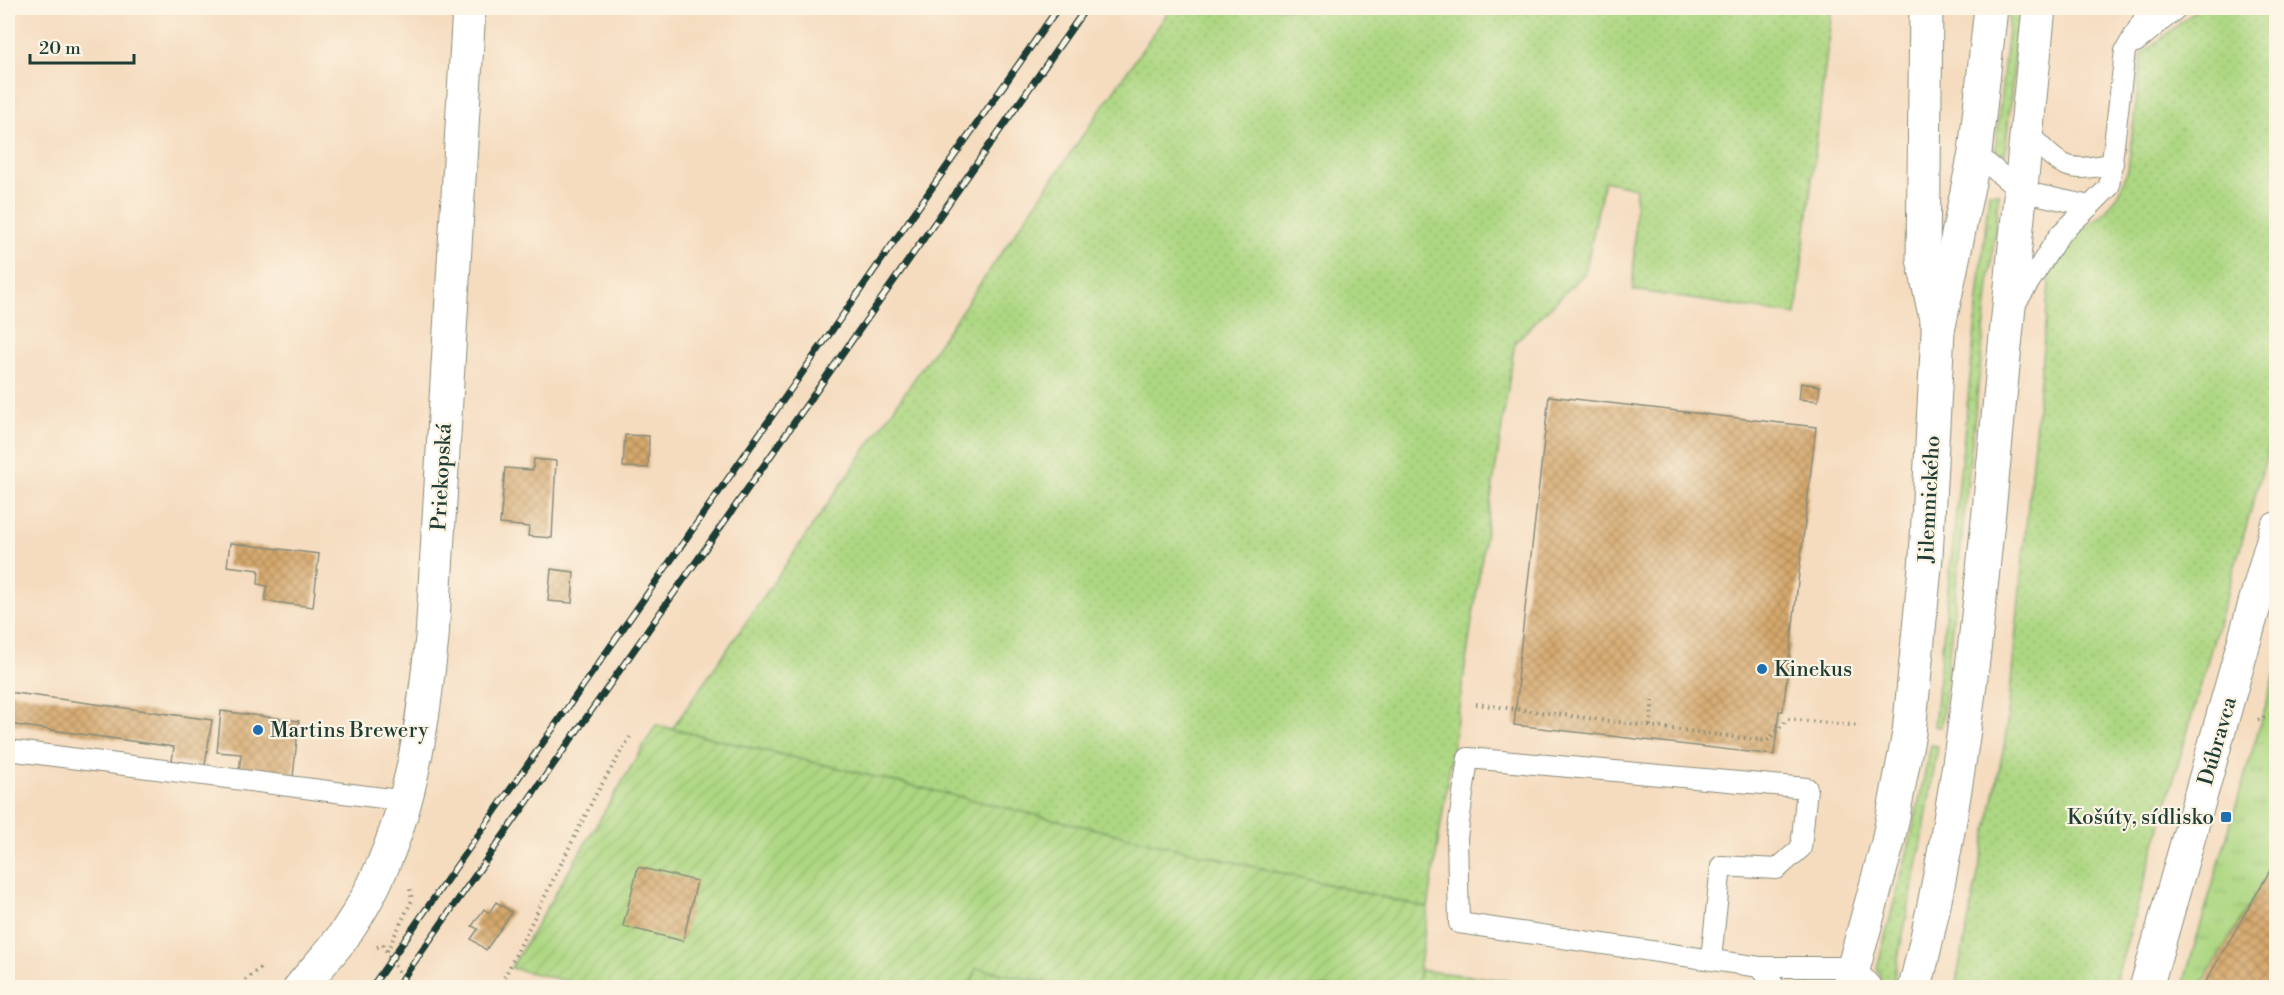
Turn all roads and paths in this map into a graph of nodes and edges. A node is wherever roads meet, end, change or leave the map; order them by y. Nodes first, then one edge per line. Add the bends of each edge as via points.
1 (469, 8) edge
2 (1926, 8) edge
3 (1991, 8) edge
4 (2039, 8) edge
5 (2150, 8) edge
6 (2177, 8) edge
7 (2125, 51) junction
8 (2027, 132) junction
9 (1975, 153) junction
10 (2113, 163) junction
11 (2020, 191) junction
12 (2090, 206) junction
13 (2008, 316) junction
14 (1938, 330) junction
15 (2274, 550) edge
16 (1653, 696) dead end
17 (1476, 704) dead end
18 (2277, 713) edge
19 (2255, 721) dead end
20 (1650, 726) junction
21 (1860, 726) dead end
22 (630, 736) dead end
23 (8, 750) edge
24 (406, 801) junction
25 (408, 881) dead end
26 (382, 945) dead end
27 (387, 951) junction
28 (1711, 959) junction
29 (261, 967) dead end
30 (1760, 967) junction
31 (1859, 981) edge
32 (236, 987) edge
33 (300, 987) edge
34 (407, 987) edge
35 (499, 987) edge
36 (1776, 987) edge
37 (1915, 987) edge
38 (2146, 987) edge

1 - 24 main road, Priekopská via 432,638 424,712
2 - 14 main road via 1923,259
3 - 9 main road, Jilemnického
4 - 8 main road
5 - 7 lane
6 - 7 lane
7 - 10 lane
8 - 10 lane via 2061,165 2086,170
8 - 11 main road
9 - 11 lane
9 - 14 main road, Jilemnického
10 - 12 lane via 2109,188
11 - 12 lane
11 - 13 main road
12 - 13 lane via 2060,234
13 - 37 main road via 1983,575 1962,740 1938,884
14 - 31 main road, Jilemnického via 1926,557 1909,733
15 - 38 main road, Dúbravca
16 - 20 path
17 - 20 path
18 - 19 path
20 - 21 path via 1767,741 1788,719
22 - 35 path
23 - 24 lane
24 - 33 main road, Priekopská via 388,856 346,932
25 - 27 path via 412,900
26 - 27 path
27 - 34 path
28 - 28 lane via 1459,922 1457,837 1468,758 1808,788 1800,848 1777,869 1721,866
28 - 30 lane
29 - 32 path
30 - 31 lane
30 - 36 lane

